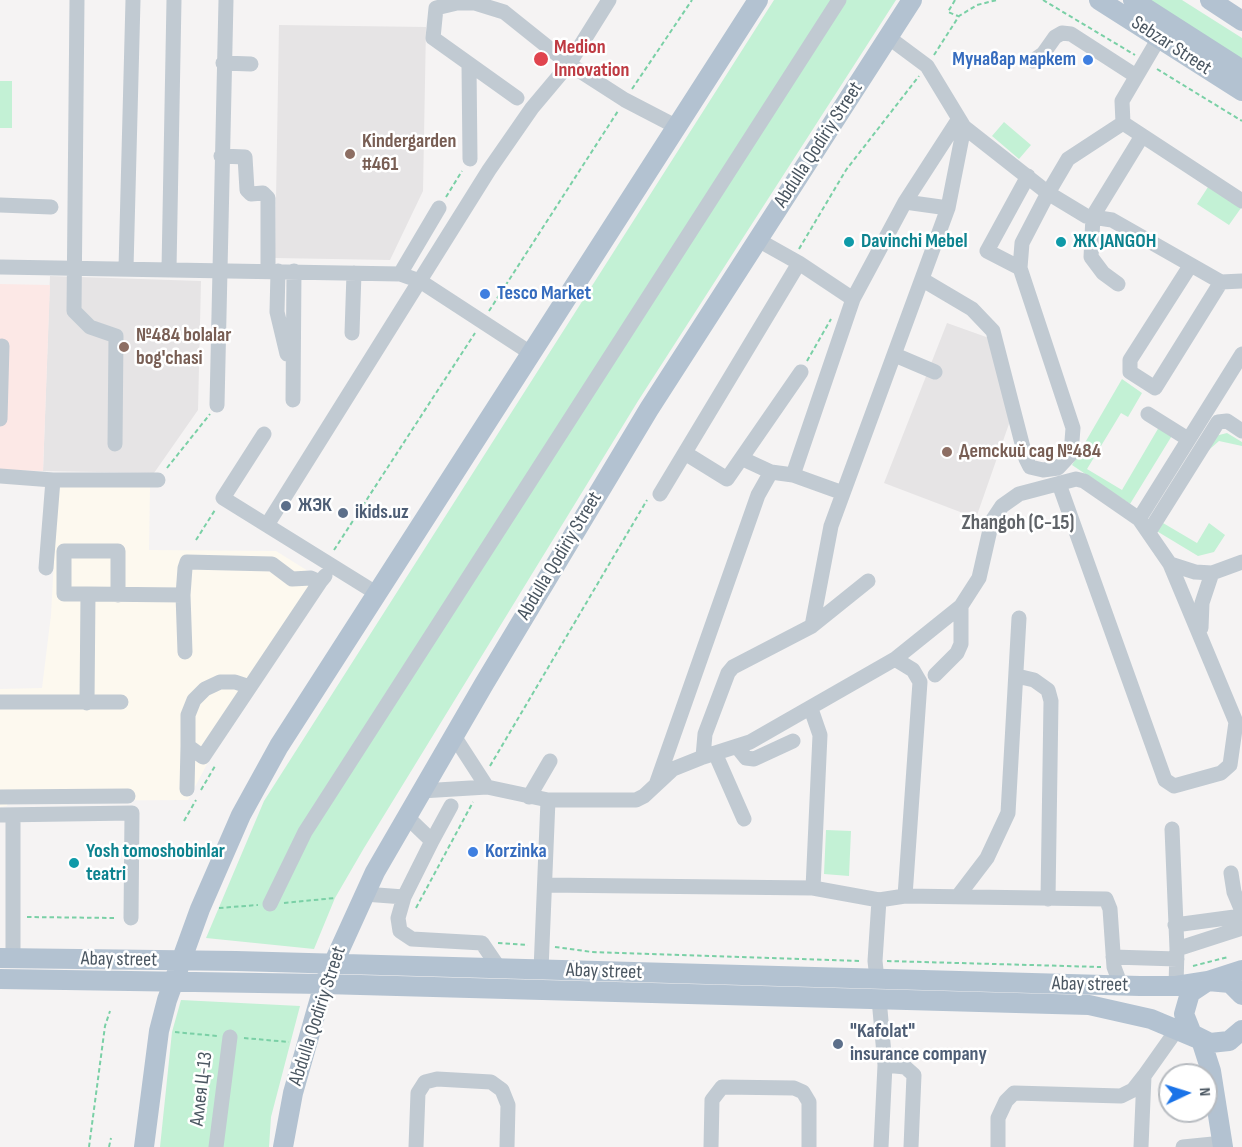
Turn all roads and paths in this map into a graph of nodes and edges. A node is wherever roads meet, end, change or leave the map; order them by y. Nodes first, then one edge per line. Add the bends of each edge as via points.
1 (77, 0) edge
2 (133, 0) edge
3 (174, 0) edge
4 (226, 0) edge
5 (609, 0) edge
6 (692, 0) edge
7 (758, 0) edge
8 (839, 0) edge
9 (912, 0) edge
10 (955, 0) edge
11 (1099, 0) edge
12 (1132, 0) edge
13 (431, 4) edge
14 (1216, 4) edge
15 (959, 16) dead end
16 (1242, 21) edge
17 (888, 36) junction
18 (1159, 38) junction
19 (1033, 61) dead end
20 (223, 63) junction
21 (251, 64) dead end
22 (569, 64) junction
23 (469, 65) junction
24 (1242, 70) edge
25 (1136, 76) junction
26 (1242, 91) edge
27 (517, 98) dead end
28 (625, 100) junction
29 (1123, 123) junction
30 (961, 124) junction
31 (677, 127) junction
32 (1142, 136) junction
33 (221, 156) junction
34 (470, 159) joint
35 (1028, 177) junction
36 (1048, 193) junction
37 (1242, 201) edge
38 (905, 202) junction
39 (0, 205) edge
40 (51, 207) dead end
41 (439, 208) joint
42 (948, 208) junction
43 (1093, 216) junction
44 (758, 240) junction
45 (800, 264) junction
46 (1190, 266) junction
47 (0, 267) edge
48 (74, 268) junction
49 (126, 268) junction
50 (1020, 268) junction
51 (169, 269) junction
52 (219, 270) junction
53 (280, 271) junction
54 (354, 273) junction
55 (400, 274) junction
56 (923, 280) junction
57 (420, 281) junction
58 (1242, 281) edge
59 (1221, 282) junction
60 (1118, 284) dead end
61 (849, 297) junction
62 (483, 321) junction
63 (352, 333) dead end
64 (2, 346) dead end
65 (532, 354) junction
66 (1242, 354) edge
67 (895, 355) junction
68 (801, 372) joint
69 (935, 372) dead end
70 (293, 400) dead end
71 (217, 405) joint
72 (1148, 414) dead end
73 (0, 419) edge
74 (1242, 431) edge
75 (264, 434) dead end
76 (1188, 439) junction
77 (116, 444) dead end
78 (685, 453) junction
79 (743, 459) junction
80 (771, 472) junction
81 (793, 475) junction
82 (0, 476) edge
83 (53, 480) junction
84 (158, 480) joint
85 (1059, 484) junction
86 (843, 493) junction
87 (660, 494) dead end
88 (223, 498) junction
89 (1139, 519) junction
90 (267, 525) junction
91 (1149, 532) junction
92 (196, 540) dead end
93 (1242, 562) edge
94 (329, 564) junction
95 (1170, 564) junction
96 (46, 568) dead end
97 (1212, 573) junction
98 (868, 581) dead end
99 (320, 582) junction
100 (376, 593) junction
101 (88, 594) junction
102 (118, 595) junction
103 (183, 595) junction
104 (961, 606) junction
105 (1019, 618) dead end
106 (812, 626) junction
107 (1202, 637) junction
108 (185, 652) dead end
109 (895, 659) junction
110 (934, 675) dead end
111 (1017, 676) junction
112 (250, 687) junction
113 (0, 702) edge
114 (121, 702) dead end
115 (87, 703) junction
116 (811, 709) junction
117 (1239, 721) edge
118 (454, 736) junction
119 (793, 741) dead end
120 (188, 746) junction
121 (738, 748) junction
122 (709, 755) junction
123 (550, 761) dead end
124 (657, 782) junction
125 (487, 787) junction
126 (187, 789) dead end
127 (422, 791) junction
128 (128, 796) dead end
129 (0, 797) edge
130 (529, 797) junction
131 (548, 800) junction
132 (451, 806) dead end
133 (6, 815) edge
134 (406, 816) junction
135 (744, 819) dead end
136 (1172, 829) dead end
137 (432, 841) junction
138 (1231, 873) dead end
139 (545, 885) junction
140 (813, 888) junction
141 (364, 894) junction
142 (905, 896) junction
143 (958, 896) junction
144 (404, 897) junction
145 (1048, 899) junction
146 (879, 900) junction
147 (270, 904) dead end
148 (1242, 913) edge
149 (15, 916) junction
150 (131, 918) joint
151 (1175, 925) junction
152 (1242, 928) edge
153 (592, 952) dead end
154 (7, 958) edge
155 (180, 961) junction
156 (1239, 962) edge
157 (333, 964) junction
158 (1176, 966) junction
159 (499, 968) junction
160 (541, 970) junction
161 (876, 970) junction
162 (1116, 970) junction
163 (0, 979) edge
164 (1208, 981) junction
165 (173, 983) junction
166 (324, 984) junction
167 (1242, 994) edge
168 (879, 999) junction
169 (110, 1011) dead end
170 (1178, 1028) junction
171 (1242, 1030) edge
172 (230, 1037) dead end
173 (1201, 1040) junction
174 (885, 1065) junction
175 (1144, 1076) junction
176 (111, 1138) dead end
177 (1223, 1145) edge
178 (89, 1147) edge
179 (109, 1147) edge
180 (144, 1147) edge
181 (216, 1147) edge
182 (283, 1147) edge
183 (416, 1147) edge
184 (507, 1147) edge
185 (711, 1147) edge
186 (809, 1147) edge
187 (881, 1147) edge
188 (911, 1147) edge
189 (998, 1147) edge
190 (1141, 1147) edge
191 (1183, 1147) edge

1 - 48 street
2 - 49 street
3 - 51 street
4 - 20 street
5 - 22 street
6 - 28 path
7 - 31 main road
8 - 147 street via 305,832
9 - 17 main road, Abdulla Qodiriy Street
10 - 15 path via 948,12
11 - 18 main road, Sebzar Street
12 - 24 main road
13 - 22 street via 475,3 504,12
13 - 23 street via 433,38
14 - 16 main road
17 - 30 street via 927,66
17 - 44 main road, Abdulla Qodiriy Street
18 - 25 street
18 - 26 main road, Sebzar Street
19 - 25 street via 1055,37 1071,34
20 - 21 street
20 - 33 street
22 - 28 street
22 - 57 street via 532,108 489,170
23 - 27 street
23 - 34 street
25 - 29 street via 1122,101
28 - 31 street
28 - 62 path
29 - 32 street
29 - 36 street via 1068,159
30 - 35 street
30 - 38 street
30 - 42 street
31 - 65 main road
32 - 37 street
32 - 43 street
33 - 52 street
33 - 53 street via 245,157 247,190 268,198
34 - 41 path
35 - 36 street
35 - 50 street via 987,251
36 - 43 street via 1086,216
36 - 50 street via 1022,243
38 - 42 street
38 - 61 street
39 - 40 street
41 - 55 street
42 - 56 street
43 - 46 street via 1112,220
43 - 60 street via 1092,257 1103,273
44 - 45 street
44 - 118 main road, Abdulla Qodiriy Street via 649,409
45 - 61 street
45 - 78 street
46 - 59 street
46 - 59 street via 1130,360 1130,372 1155,388
47 - 48 street
48 - 49 street
48 - 77 street via 74,311 90,327 116,336
49 - 51 street
50 - 56 street via 1073,428 1071,454 1058,468 1030,467 993,331 972,309
51 - 52 street
52 - 53 street
52 - 71 street
53 - 54 street
53 - 70 street via 277,312 293,378
54 - 55 street
54 - 63 street
55 - 57 street
56 - 67 street
57 - 62 street
57 - 90 street
58 - 59 street
61 - 68 path
61 - 81 street
62 - 65 street
62 - 94 path
64 - 73 street
65 - 100 main road
66 - 76 street
67 - 69 street
67 - 86 street
68 - 79 street
71 - 84 path
72 - 76 street
74 - 91 street via 1227,421 1218,422
75 - 88 street
76 - 89 street
78 - 79 street via 727,479
78 - 87 street
79 - 80 street
80 - 81 street
80 - 124 street via 758,495
81 - 86 street
82 - 83 street
83 - 84 street
83 - 96 street
85 - 89 street via 1084,481
85 - 104 street via 1019,495 1002,506 992,521 980,578
85 - 117 street via 1165,780 1174,786 1221,773 1230,765
86 - 106 street via 831,526
88 - 90 street
88 - 92 path
89 - 91 street
90 - 94 street
91 - 95 street
93 - 97 street
94 - 99 street
94 - 100 street
95 - 97 street
95 - 107 street
97 - 107 street via 1202,603
98 - 106 street
99 - 103 street via 311,578 292,579 281,569 264,563 188,562 184,568
99 - 112 street
100 - 155 main road via 279,746 241,815
101 - 102 street
101 - 102 street via 64,594 64,551 118,551
101 - 115 street
102 - 103 street
103 - 108 street
104 - 109 street
104 - 110 street via 961,644 957,654
105 - 111 street
106 - 122 street via 728,673 705,734
107 - 117 street
109 - 116 street
109 - 142 street via 913,670 920,682
111 - 143 street via 1008,813 987,858
111 - 145 street via 1034,680 1048,690 1051,701
112 - 120 street via 203,757
112 - 120 street via 220,682 205,689 188,714
113 - 115 street
114 - 115 street
116 - 121 street
116 - 140 street via 820,735
118 - 125 street
118 - 127 main road, Abdulla Qodiriy Street
119 - 121 street via 754,759 746,758
120 - 126 street
121 - 122 street
122 - 124 street via 673,769
122 - 135 street
123 - 130 street
124 - 131 street via 636,800
125 - 127 street
125 - 130 street
127 - 134 main road, Abdulla Qodiriy Street
128 - 129 street
130 - 131 street
131 - 139 street
132 - 137 street
133 - 149 street
133 - 150 street via 132,813
134 - 137 street
134 - 141 main road, Abdulla Qodiriy Street
136 - 151 street
137 - 144 street
138 - 148 street
139 - 140 street
139 - 160 street
140 - 146 street
141 - 144 street
141 - 157 main road, Abdulla Qodiriy Street
142 - 143 street
142 - 146 street
143 - 145 street
144 - 159 street via 398,918 402,933 412,939 482,943
145 - 162 street via 1106,899 1112,920
146 - 161 street
148 - 151 street
149 - 150 path
149 - 154 street
151 - 158 street
152 - 158 street
153 - 161 path
154 - 155 main road, Abay street
155 - 157 main road, Abay street
155 - 165 main road
156 - 158 path
156 - 164 main road
157 - 159 main road, Abay street
157 - 166 main road, Abdulla Qodiriy Street
158 - 162 main road, Abay street
158 - 162 street
158 - 164 main road, Abay street
159 - 160 main road, Abay street
160 - 161 main road, Abay street
161 - 162 main road, Abay street
161 - 162 path
161 - 168 main road
163 - 165 main road, Abay street
164 - 167 main road via 1230,983
164 - 173 main road via 1190,993 1184,1014 1186,1024
165 - 166 main road, Abay street
165 - 180 main road via 159,1031
166 - 168 main road, Abay street
166 - 182 main road, Abdulla Qodiriy Street via 298,1074
168 - 170 main road, Abay street via 1089,1005
168 - 174 street
169 - 178 path
170 - 173 main road, Abay street
170 - 175 street
171 - 173 main road via 1220,1044
172 - 181 street, Аллея Ц-13
173 - 177 main road via 1211,1071
174 - 187 street
174 - 188 street via 905,1067 914,1075
175 - 189 street via 1133,1090 1121,1096 1014,1094 998,1118
175 - 190 street
176 - 179 path
177 - 191 street
183 - 184 street via 418,1093 425,1082 437,1079 491,1082 502,1090 508,1105
185 - 186 street via 712,1100 722,1087 794,1088 803,1092 810,1102

